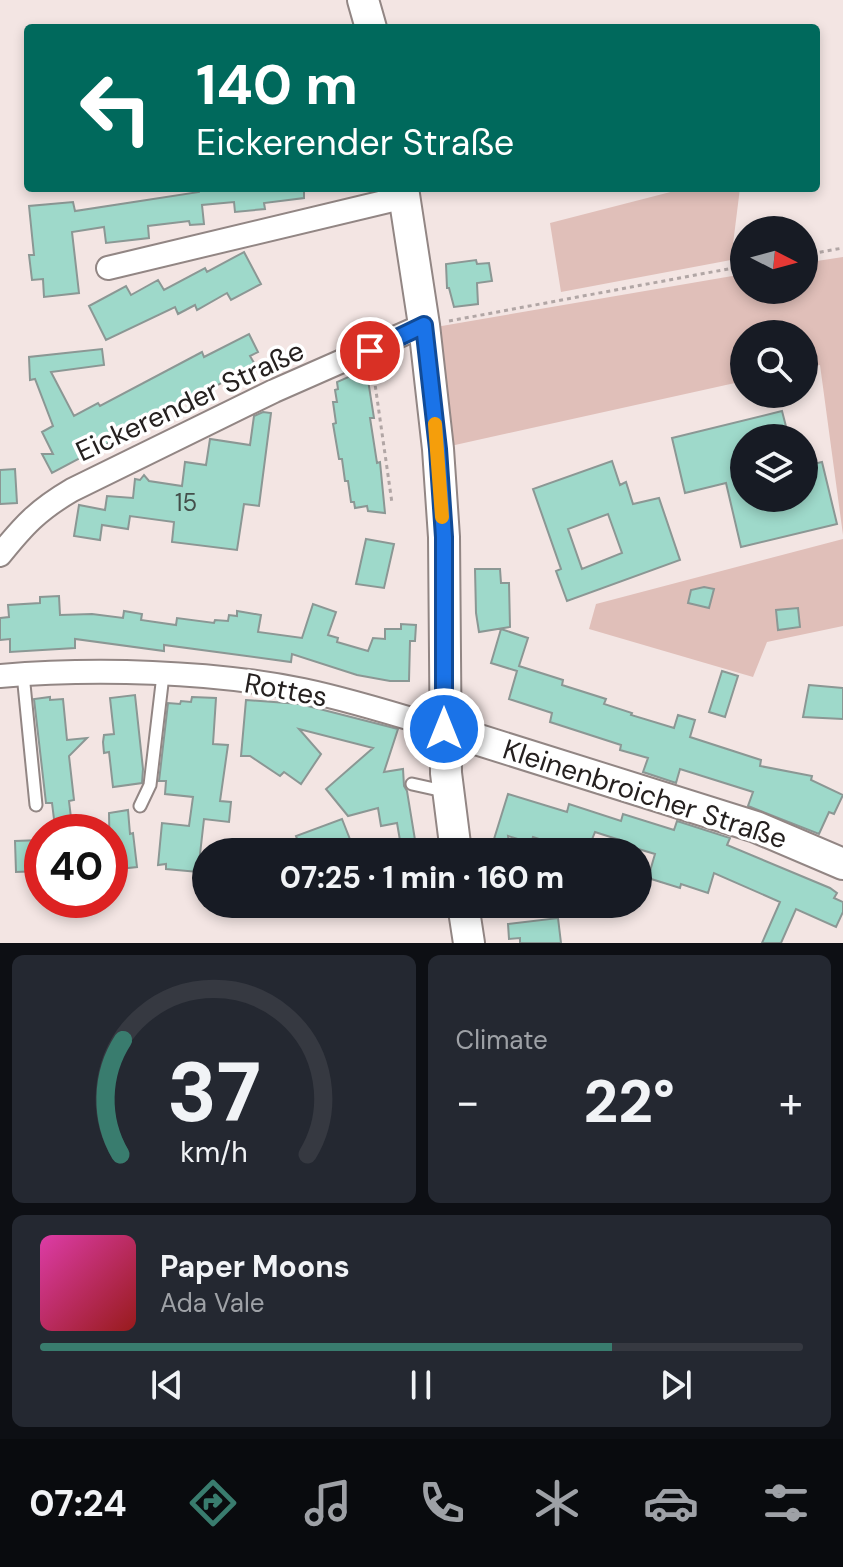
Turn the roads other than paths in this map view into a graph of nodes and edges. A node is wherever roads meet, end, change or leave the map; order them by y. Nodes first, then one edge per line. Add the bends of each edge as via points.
1 (363, 0) edge
2 (370, 24) edge
3 (404, 193) edge
4 (108, 268) dead end
5 (424, 325) junction
6 (0, 555) edge
7 (23, 674) junction
8 (163, 675) junction
9 (0, 676) edge
10 (444, 729) junction
11 (412, 784) dead end
12 (448, 792) junction
13 (36, 805) dead end
14 (140, 806) dead end
15 (454, 838) edge
16 (843, 864) edge
17 (465, 918) edge
18 (469, 943) edge

1 - 2 street
3 - 4 street
3 - 5 street
5 - 6 street, Eickerender Straße via 72,490 31,517
5 - 10 street via 444,537
7 - 8 street, Rottes
7 - 9 street, Rottes
7 - 13 lane
8 - 10 street, Rottes via 302,690
8 - 14 lane via 150,785
10 - 12 street
10 - 16 street, Kleinenbroicher Straße via 756,827
11 - 12 lane
12 - 15 street
17 - 18 street

